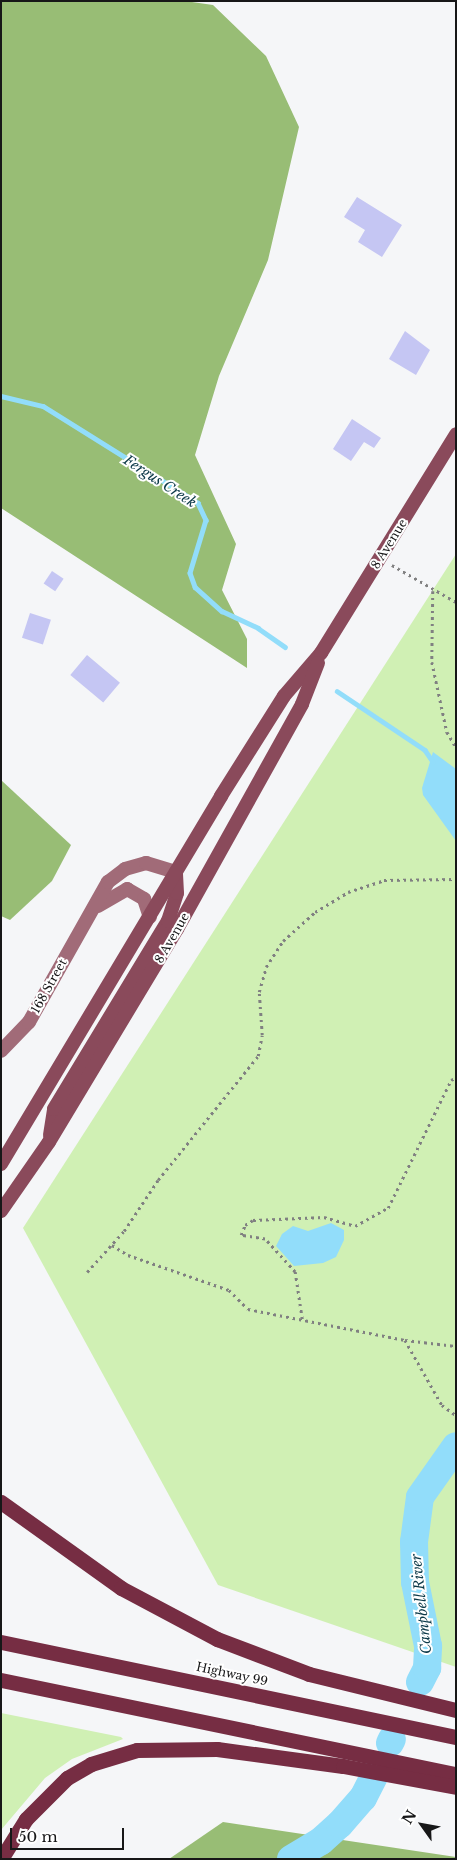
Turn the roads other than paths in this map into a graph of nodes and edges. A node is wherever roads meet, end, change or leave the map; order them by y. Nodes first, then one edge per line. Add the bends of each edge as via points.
1 (456, 434) edge
2 (321, 653) junction
3 (176, 872) junction
4 (88, 914) junction
5 (150, 916) junction
6 (1, 1052) edge
7 (49, 1142) junction
8 (1, 1164) edge
9 (1, 1211) edge
10 (1, 1502) edge
11 (1, 1642) edge
12 (1, 1680) edge
13 (456, 1710) edge
14 (456, 1737) edge
15 (456, 1774) edge
16 (456, 1787) edge
17 (1, 1859) edge

1 - 2 main road, 8 Avenue
2 - 3 main road, 8 Avenue via 284,696
2 - 7 main road, 8 Avenue via 302,704 244,809
3 - 4 main road, 168 Street via 146,863 124,869 108,882
3 - 5 main road, 8 Avenue
3 - 7 main road via 177,893 168,921 54,1109
4 - 5 main road, 168 Street via 111,895 127,889 144,899
4 - 6 main road, 168 Street via 29,1022
5 - 8 main road, 8 Avenue
7 - 9 main road, 8 Avenue
10 - 13 highway via 120,1588 217,1639 310,1674
11 - 14 highway, Highway 99
12 - 15 highway
16 - 17 highway via 343,1766 217,1749 137,1750 91,1764 67,1778 26,1819

